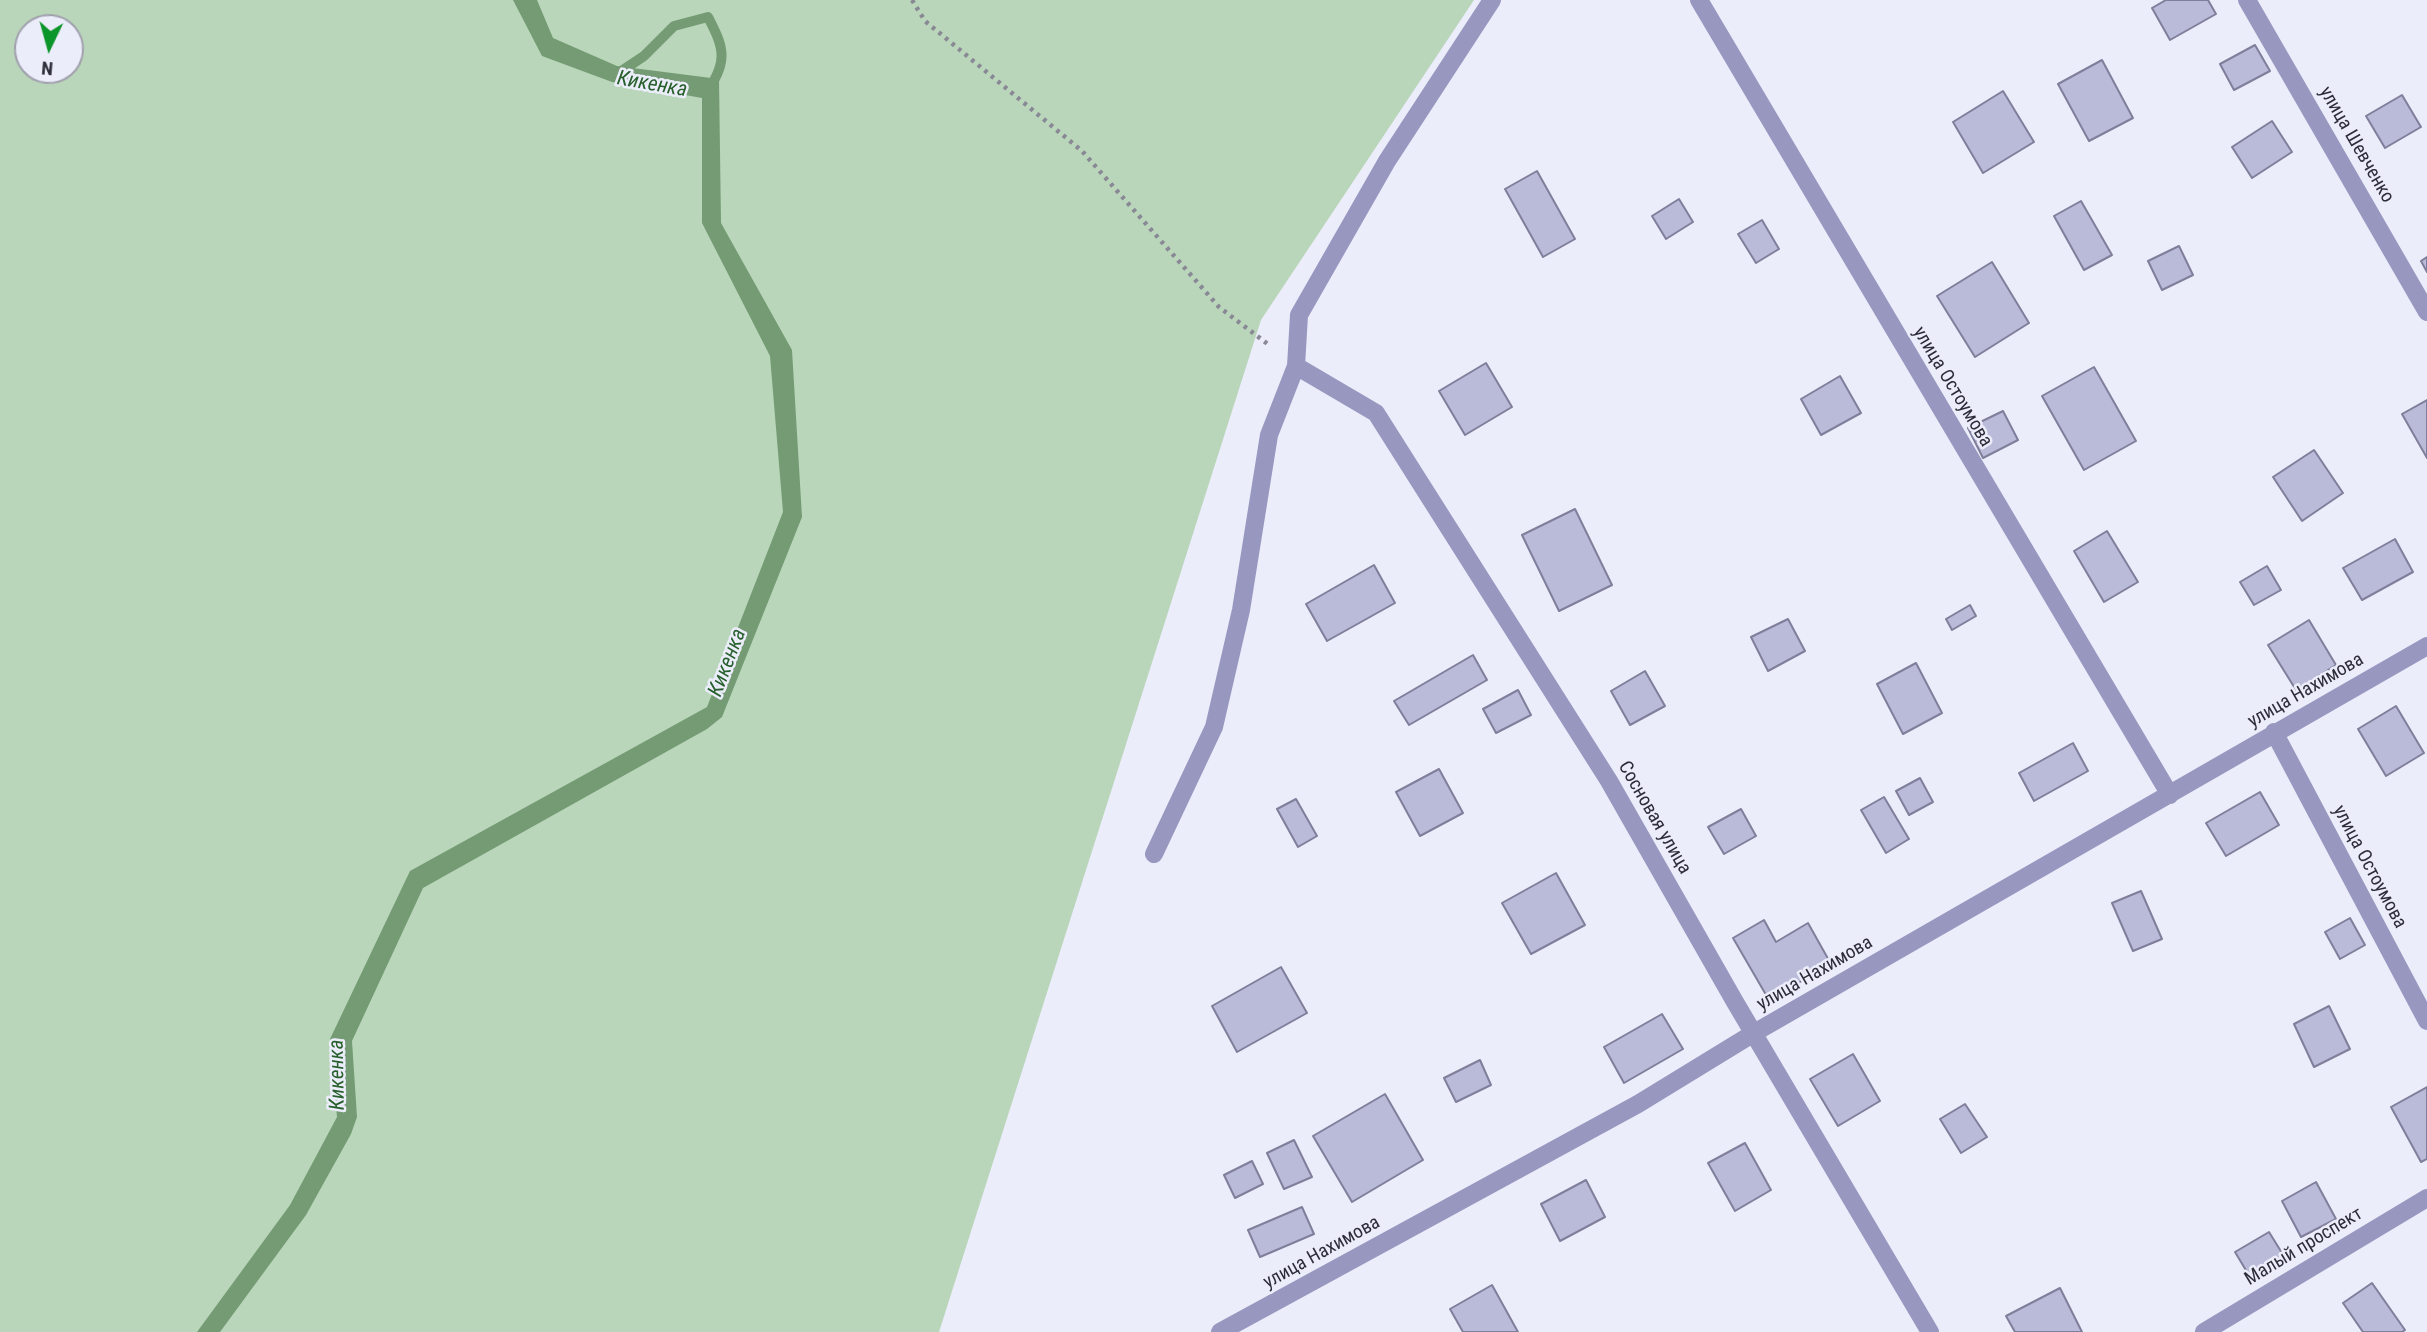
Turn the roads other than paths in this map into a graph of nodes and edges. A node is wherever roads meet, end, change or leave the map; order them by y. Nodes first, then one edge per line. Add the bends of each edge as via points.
1 (1492, 0) edge
2 (1699, 0) edge
3 (2247, 0) edge
4 (2427, 312) edge
5 (1296, 366) junction
6 (2427, 646) edge
7 (2274, 733) junction
8 (2170, 795) junction
9 (1154, 854) dead end
10 (2427, 1021) edge
11 (1754, 1033) junction
12 (2427, 1198) edge
13 (1220, 1332) edge
14 (1930, 1332) edge
15 (2204, 1332) edge

1 - 5 street via 1387,161 1299,316
2 - 8 street, улица Остоумова
3 - 4 street, улица Шевченко
5 - 9 street via 1269,435 1241,610 1214,727
5 - 11 street, Сосновая улица via 1376,413 1609,780
6 - 7 street, улица Нахимова
7 - 8 street, улица Нахимова
7 - 10 street, улица Остоумова
8 - 11 street, улица Нахимова
11 - 13 street, улица Нахимова via 1638,1104
11 - 14 street, Сосновая улица
12 - 15 street, Малый проспект

